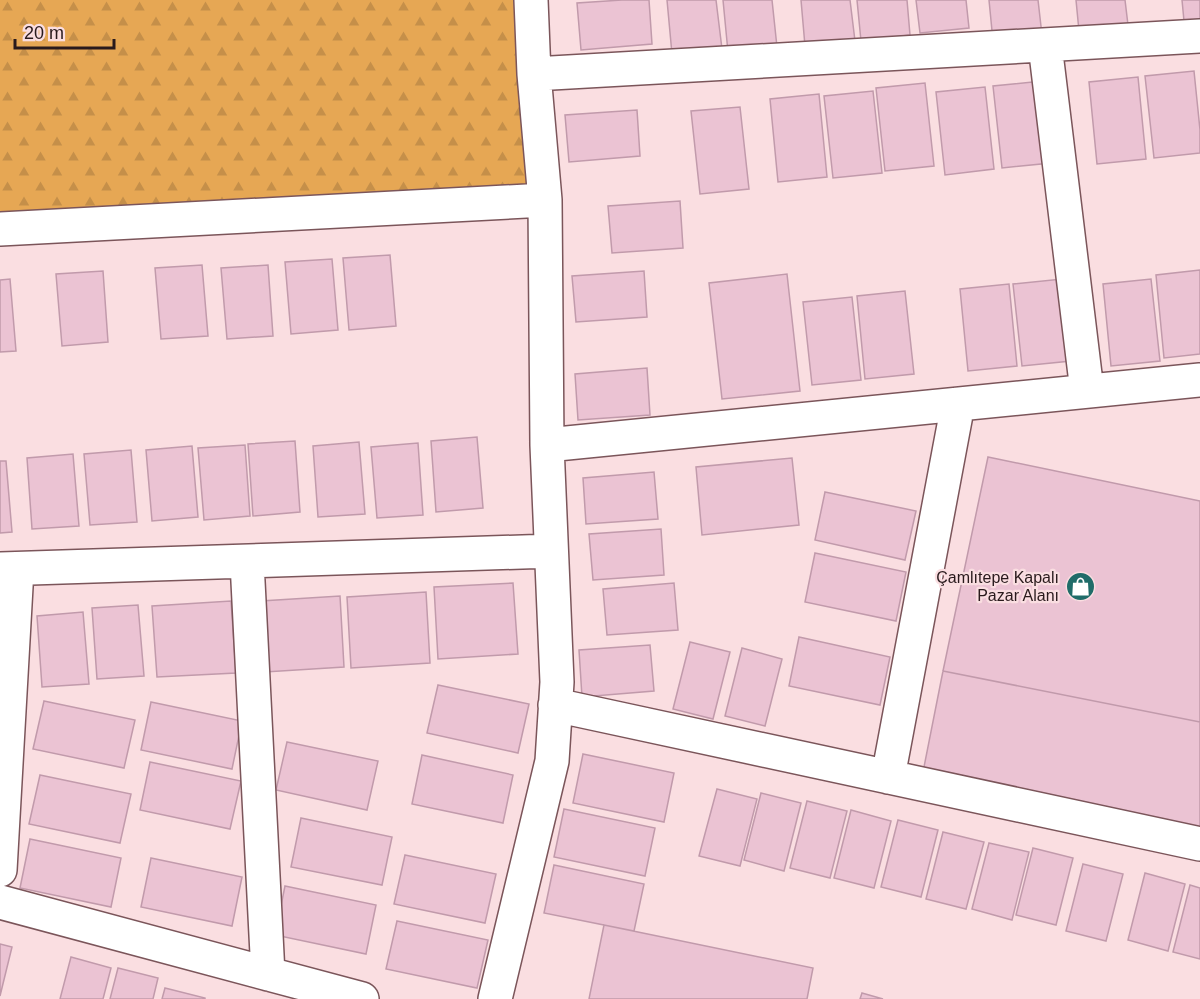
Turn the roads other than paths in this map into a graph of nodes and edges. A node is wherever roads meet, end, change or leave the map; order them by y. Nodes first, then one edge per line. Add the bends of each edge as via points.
1 (531, 0) edge
2 (1200, 36) edge
3 (1045, 45) junction
4 (534, 74) junction
5 (545, 200) junction
6 (0, 229) edge
7 (1200, 380) edge
8 (1087, 391) junction
9 (958, 404) junction
10 (547, 445) junction
11 (551, 551) junction
12 (247, 562) junction
13 (8, 569) edge
14 (555, 705) junction
15 (888, 777) junction
16 (1200, 844) edge
17 (0, 870) edge
18 (0, 902) edge
19 (268, 974) junction
20 (362, 999) edge
21 (495, 999) edge

1 - 4 street
2 - 3 street
3 - 4 street
3 - 8 street
4 - 5 street
5 - 6 street
5 - 10 street
7 - 8 street
8 - 9 street
9 - 10 street
9 - 15 street
10 - 11 street
11 - 12 street
11 - 14 street
12 - 13 street
12 - 19 street
13 - 17 street
14 - 15 street
14 - 21 street via 552,761
15 - 16 street
18 - 19 street
19 - 20 street

